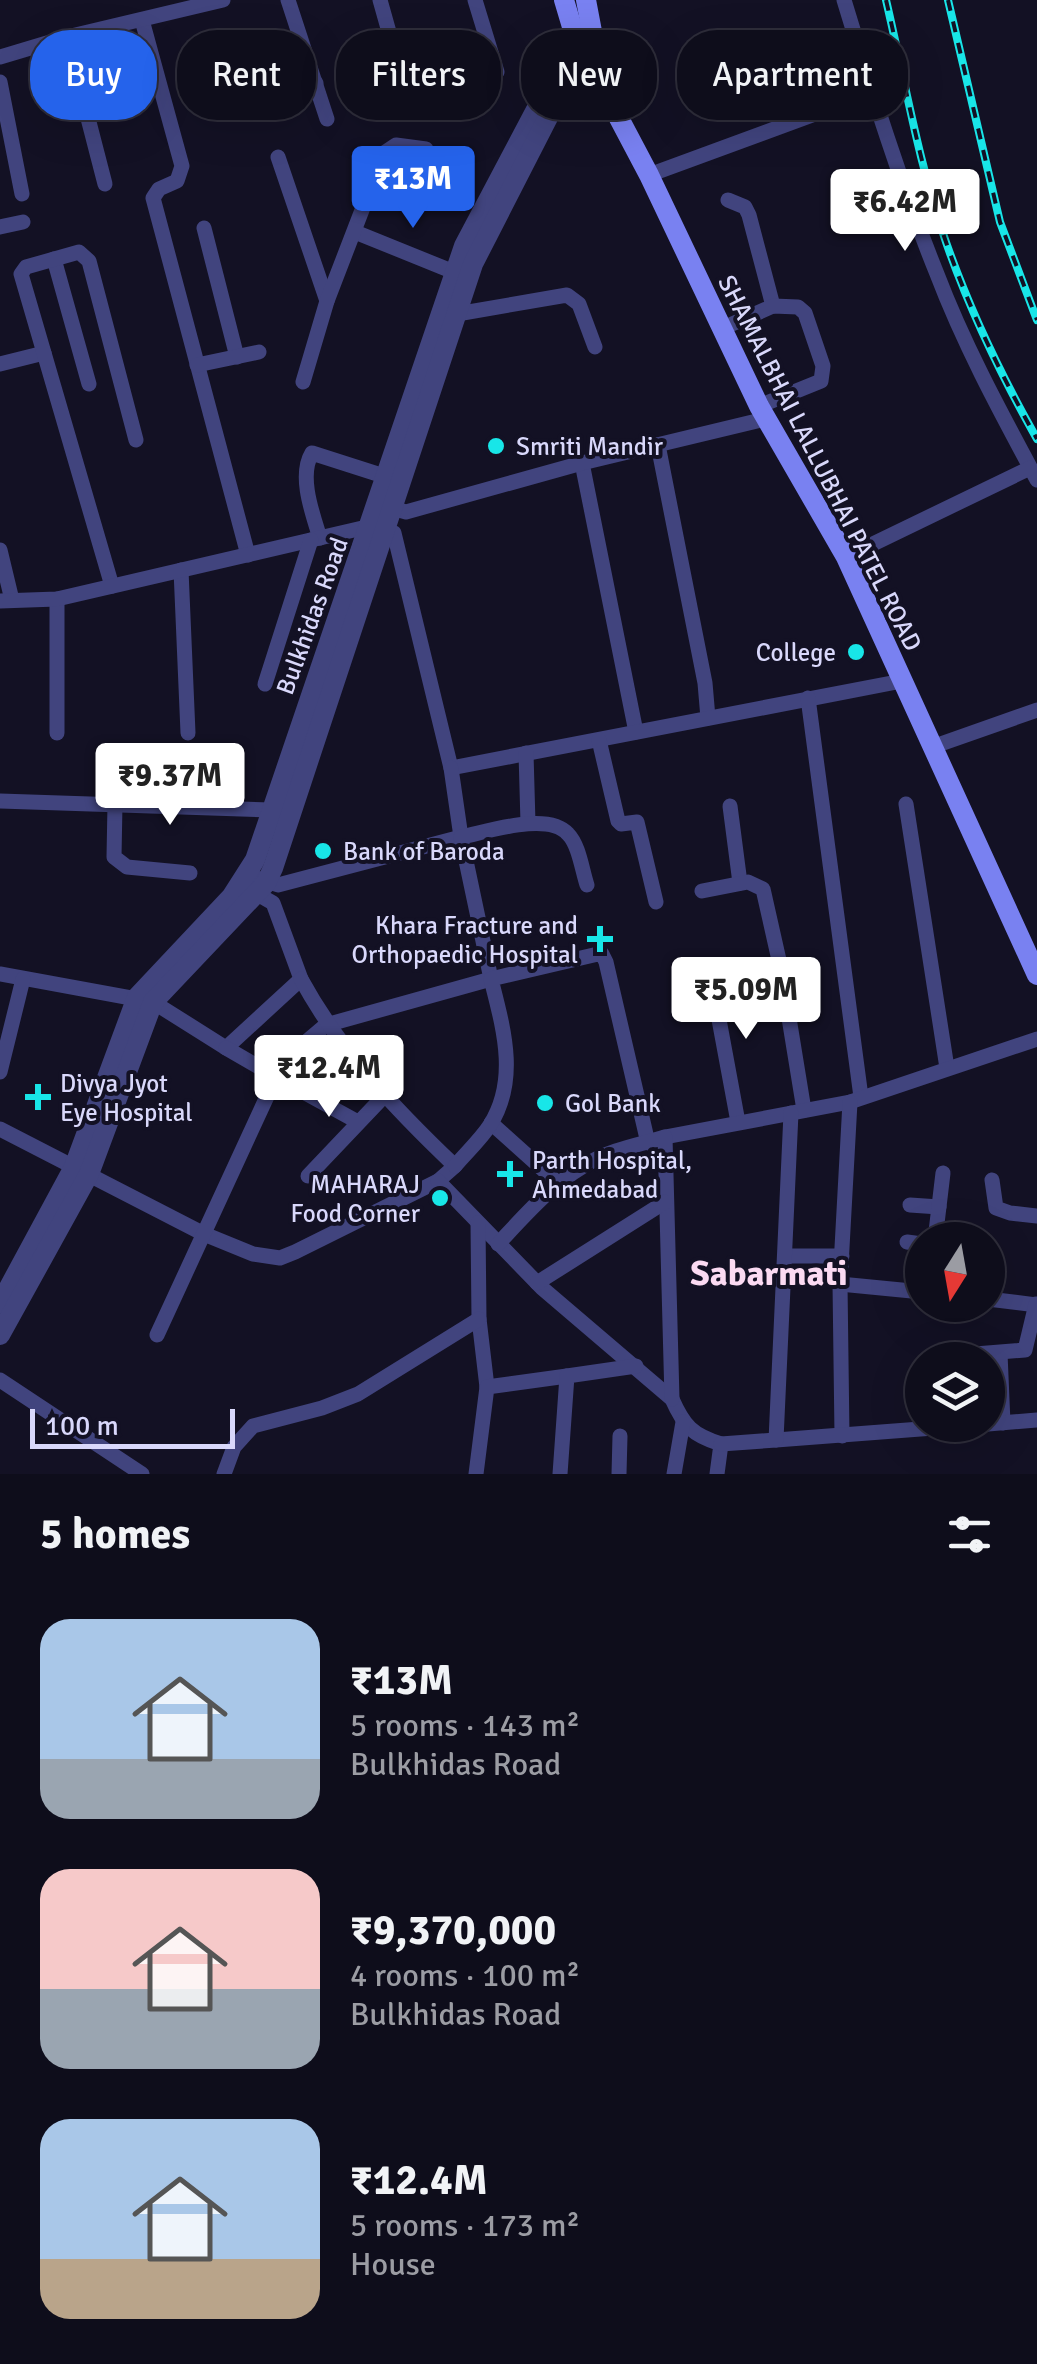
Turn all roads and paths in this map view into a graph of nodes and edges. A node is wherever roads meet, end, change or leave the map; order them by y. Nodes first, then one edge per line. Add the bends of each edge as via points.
1 (223, 0) edge
2 (288, 0) edge
3 (380, 0) edge
4 (475, 0) edge
5 (564, 0) edge
6 (586, 0) edge
7 (844, 0) edge
8 (142, 20) junction
9 (98, 30) edge
10 (298, 30) edge
11 (389, 30) edge
12 (484, 30) edge
13 (578, 30) edge
14 (587, 30) edge
15 (853, 30) edge
16 (30, 47) edge
17 (1, 54) edge
18 (0, 82) edge
19 (316, 84) edge
20 (328, 119) dead end
21 (88, 120) edge
22 (545, 120) edge
23 (620, 120) edge
24 (799, 120) edge
25 (882, 120) edge
26 (426, 149) dead end
27 (278, 157) dead end
28 (649, 175) junction
29 (104, 184) dead end
30 (22, 194) dead end
31 (728, 200) dead end
32 (23, 222) dead end
33 (0, 227) edge
34 (204, 228) dead end
35 (355, 232) junction
36 (54, 259) junction
37 (456, 282) junction
38 (327, 301) junction
39 (773, 306) junction
40 (457, 314) junction
41 (723, 328) junction
42 (440, 341) junction
43 (595, 347) dead end
44 (44, 352) junction
45 (260, 352) dead end
46 (237, 357) junction
47 (0, 364) edge
48 (198, 365) junction
49 (304, 382) dead end
50 (89, 384) dead end
51 (762, 412) junction
52 (136, 440) dead end
53 (658, 446) junction
54 (582, 463) junction
55 (1034, 474) edge
56 (387, 477) junction
57 (385, 507) junction
58 (378, 528) junction
59 (316, 540) junction
60 (0, 550) edge
61 (248, 555) junction
62 (846, 557) junction
63 (181, 570) junction
64 (112, 586) junction
65 (56, 599) junction
66 (6, 600) edge
67 (902, 680) junction
68 (265, 684) dead end
69 (808, 698) junction
70 (1037, 710) edge
71 (708, 718) junction
72 (636, 732) junction
73 (188, 733) dead end
74 (57, 734) dead end
75 (599, 740) junction
76 (932, 748) junction
77 (526, 754) junction
78 (451, 768) junction
79 (0, 801) edge
80 (115, 804) junction
81 (906, 804) dead end
82 (730, 806) dead end
83 (272, 810) junction
84 (528, 823) junction
85 (461, 837) junction
86 (190, 872) dead end
87 (253, 884) junction
88 (740, 884) junction
89 (587, 886) dead end
90 (702, 891) dead end
91 (656, 902) dead end
92 (710, 971) dead end
93 (0, 974) edge
94 (1037, 975) edge
95 (23, 979) junction
96 (302, 979) junction
97 (491, 979) junction
98 (145, 1000) junction
99 (326, 1025) junction
100 (1037, 1039) edge
101 (226, 1048) junction
102 (948, 1068) junction
103 (0, 1072) edge
104 (276, 1078) junction
105 (384, 1096) junction
106 (855, 1099) junction
107 (797, 1111) junction
108 (358, 1122) junction
109 (738, 1122) junction
110 (492, 1124) junction
111 (0, 1129) edge
112 (657, 1140) junction
113 (454, 1166) junction
114 (81, 1171) junction
115 (943, 1173) dead end
116 (308, 1176) dead end
117 (992, 1180) dead end
118 (438, 1181) junction
119 (559, 1184) junction
120 (665, 1202) junction
121 (910, 1205) dead end
122 (939, 1207) junction
123 (1037, 1216) edge
124 (937, 1222) edge
125 (478, 1223) junction
126 (204, 1234) junction
127 (498, 1244) junction
128 (785, 1256) junction
129 (842, 1256) junction
130 (537, 1284) junction
131 (840, 1284) junction
132 (905, 1290) edge
133 (2, 1295) edge
134 (1005, 1301) edge
135 (1036, 1304) edge
136 (479, 1319) junction
137 (0, 1335) edge
138 (157, 1335) dead end
139 (1005, 1352) edge
140 (636, 1366) junction
141 (568, 1376) junction
142 (0, 1380) edge
143 (487, 1387) junction
144 (672, 1399) junction
145 (1037, 1420) edge
146 (683, 1422) junction
147 (1005, 1422) edge
148 (905, 1431) edge
149 (620, 1436) dead end
150 (842, 1436) junction
151 (776, 1440) junction
152 (721, 1444) junction
153 (142, 1474) edge
154 (224, 1474) edge
155 (476, 1474) edge
156 (560, 1474) edge
157 (619, 1474) edge
158 (674, 1474) edge
159 (718, 1474) edge

1 - 8 street
2 - 10 street
3 - 11 street
4 - 12 street
5 - 13 main road
6 - 14 main road
7 - 15 street
8 - 9 street
8 - 48 street via 182,166 177,181 153,198
16 - 17 street
18 - 30 street
19 - 20 street
21 - 29 street
22 - 37 street via 473,264
23 - 28 main road, SHAMALBHAI LALLUBHAI PATEL ROAD
24 - 28 street
25 - 55 street via 937,276
26 - 35 street via 396,145 384,154
27 - 38 street
28 - 41 main road, SHAMALBHAI LALLUBHAI PATEL ROAD
31 - 39 street via 750,215
32 - 33 street
34 - 46 street
35 - 37 street
35 - 38 street
36 - 44 street via 26,266 21,274
36 - 50 street
36 - 52 street via 79,252 89,261
37 - 40 street
37 - 42 street, Bulkhidas Road
38 - 49 street
39 - 41 street
39 - 51 street via 798,306 806,313 823,366 821,381
40 - 42 street
40 - 43 street via 567,295 579,304
41 - 51 main road, SHAMALBHAI LALLUBHAI PATEL ROAD
42 - 56 street, Bulkhidas Road
42 - 57 street
44 - 47 street
44 - 64 street
45 - 46 street
46 - 48 street
48 - 61 street
51 - 53 street
51 - 62 main road, SHAMALBHAI LALLUBHAI PATEL ROAD
53 - 54 street
53 - 71 street
54 - 57 street via 406,512
54 - 72 street
55 - 62 street
56 - 57 street, Bulkhidas Road
56 - 59 street via 312,453 306,471
57 - 58 street, Bulkhidas Road
58 - 59 street
58 - 78 street via 394,533
58 - 83 street, Bulkhidas Road
58 - 87 street, Bulkhidas Road
59 - 61 street
59 - 68 street
60 - 66 street
61 - 63 street
62 - 67 main road, SHAMALBHAI LALLUBHAI PATEL ROAD
63 - 64 street
63 - 73 street
64 - 65 street
65 - 66 street
65 - 74 street
67 - 69 street
67 - 76 main road, SHAMALBHAI LALLUBHAI PATEL ROAD
69 - 71 street
69 - 106 street
70 - 76 street
71 - 72 street
72 - 75 street
75 - 77 street
75 - 91 street via 618,821 636,822
76 - 94 main road, SHAMALBHAI LALLUBHAI PATEL ROAD
77 - 78 street
77 - 84 street
78 - 85 street
79 - 80 street
80 - 83 street
80 - 86 street via 119,863
81 - 102 street
82 - 88 street
83 - 87 street, Bulkhidas Road
84 - 85 street
84 - 89 street via 554,825 570,835
85 - 87 street via 278,886
85 - 97 street
87 - 96 street via 273,903
87 - 98 street, Bulkhidas Road
88 - 90 street
88 - 107 street via 763,890 781,969
92 - 109 street
93 - 95 street
95 - 98 street
95 - 103 street
96 - 99 street
96 - 101 street
97 - 99 street
97 - 110 street via 507,1046
97 - 112 street via 602,954
98 - 101 street
98 - 114 street, Bulkhidas Road
99 - 104 street
99 - 105 street
100 - 102 street
101 - 104 street
102 - 106 street
104 - 108 street
104 - 126 street
105 - 108 street
105 - 113 street
106 - 107 street
106 - 129 street
107 - 109 street
107 - 128 street
108 - 116 street
109 - 112 street
110 - 113 street
110 - 119 street
111 - 114 street
112 - 119 street via 600,1157
112 - 120 street
113 - 118 street
114 - 126 street
114 - 133 street, Bulkhidas Road
114 - 137 street, Bulkhidas Road
115 - 122 street
117 - 123 street via 996,1208
118 - 125 street
118 - 126 street via 280,1258
119 - 127 street
120 - 130 street
120 - 144 street
121 - 122 street
122 - 124 street
125 - 127 street
125 - 136 street
126 - 138 street
127 - 130 street
128 - 129 street
128 - 151 street
129 - 131 street
130 - 140 street
131 - 132 street
131 - 150 street
134 - 135 street
135 - 139 street via 1025,1350
136 - 143 street
136 - 154 street via 358,1394 253,1426 234,1446
140 - 141 street
140 - 144 street
141 - 143 street
141 - 156 street
142 - 153 street
143 - 155 street
144 - 146 street
145 - 147 street
146 - 152 street
146 - 158 street
148 - 150 street
149 - 157 street
150 - 151 street
151 - 152 street
152 - 159 street

